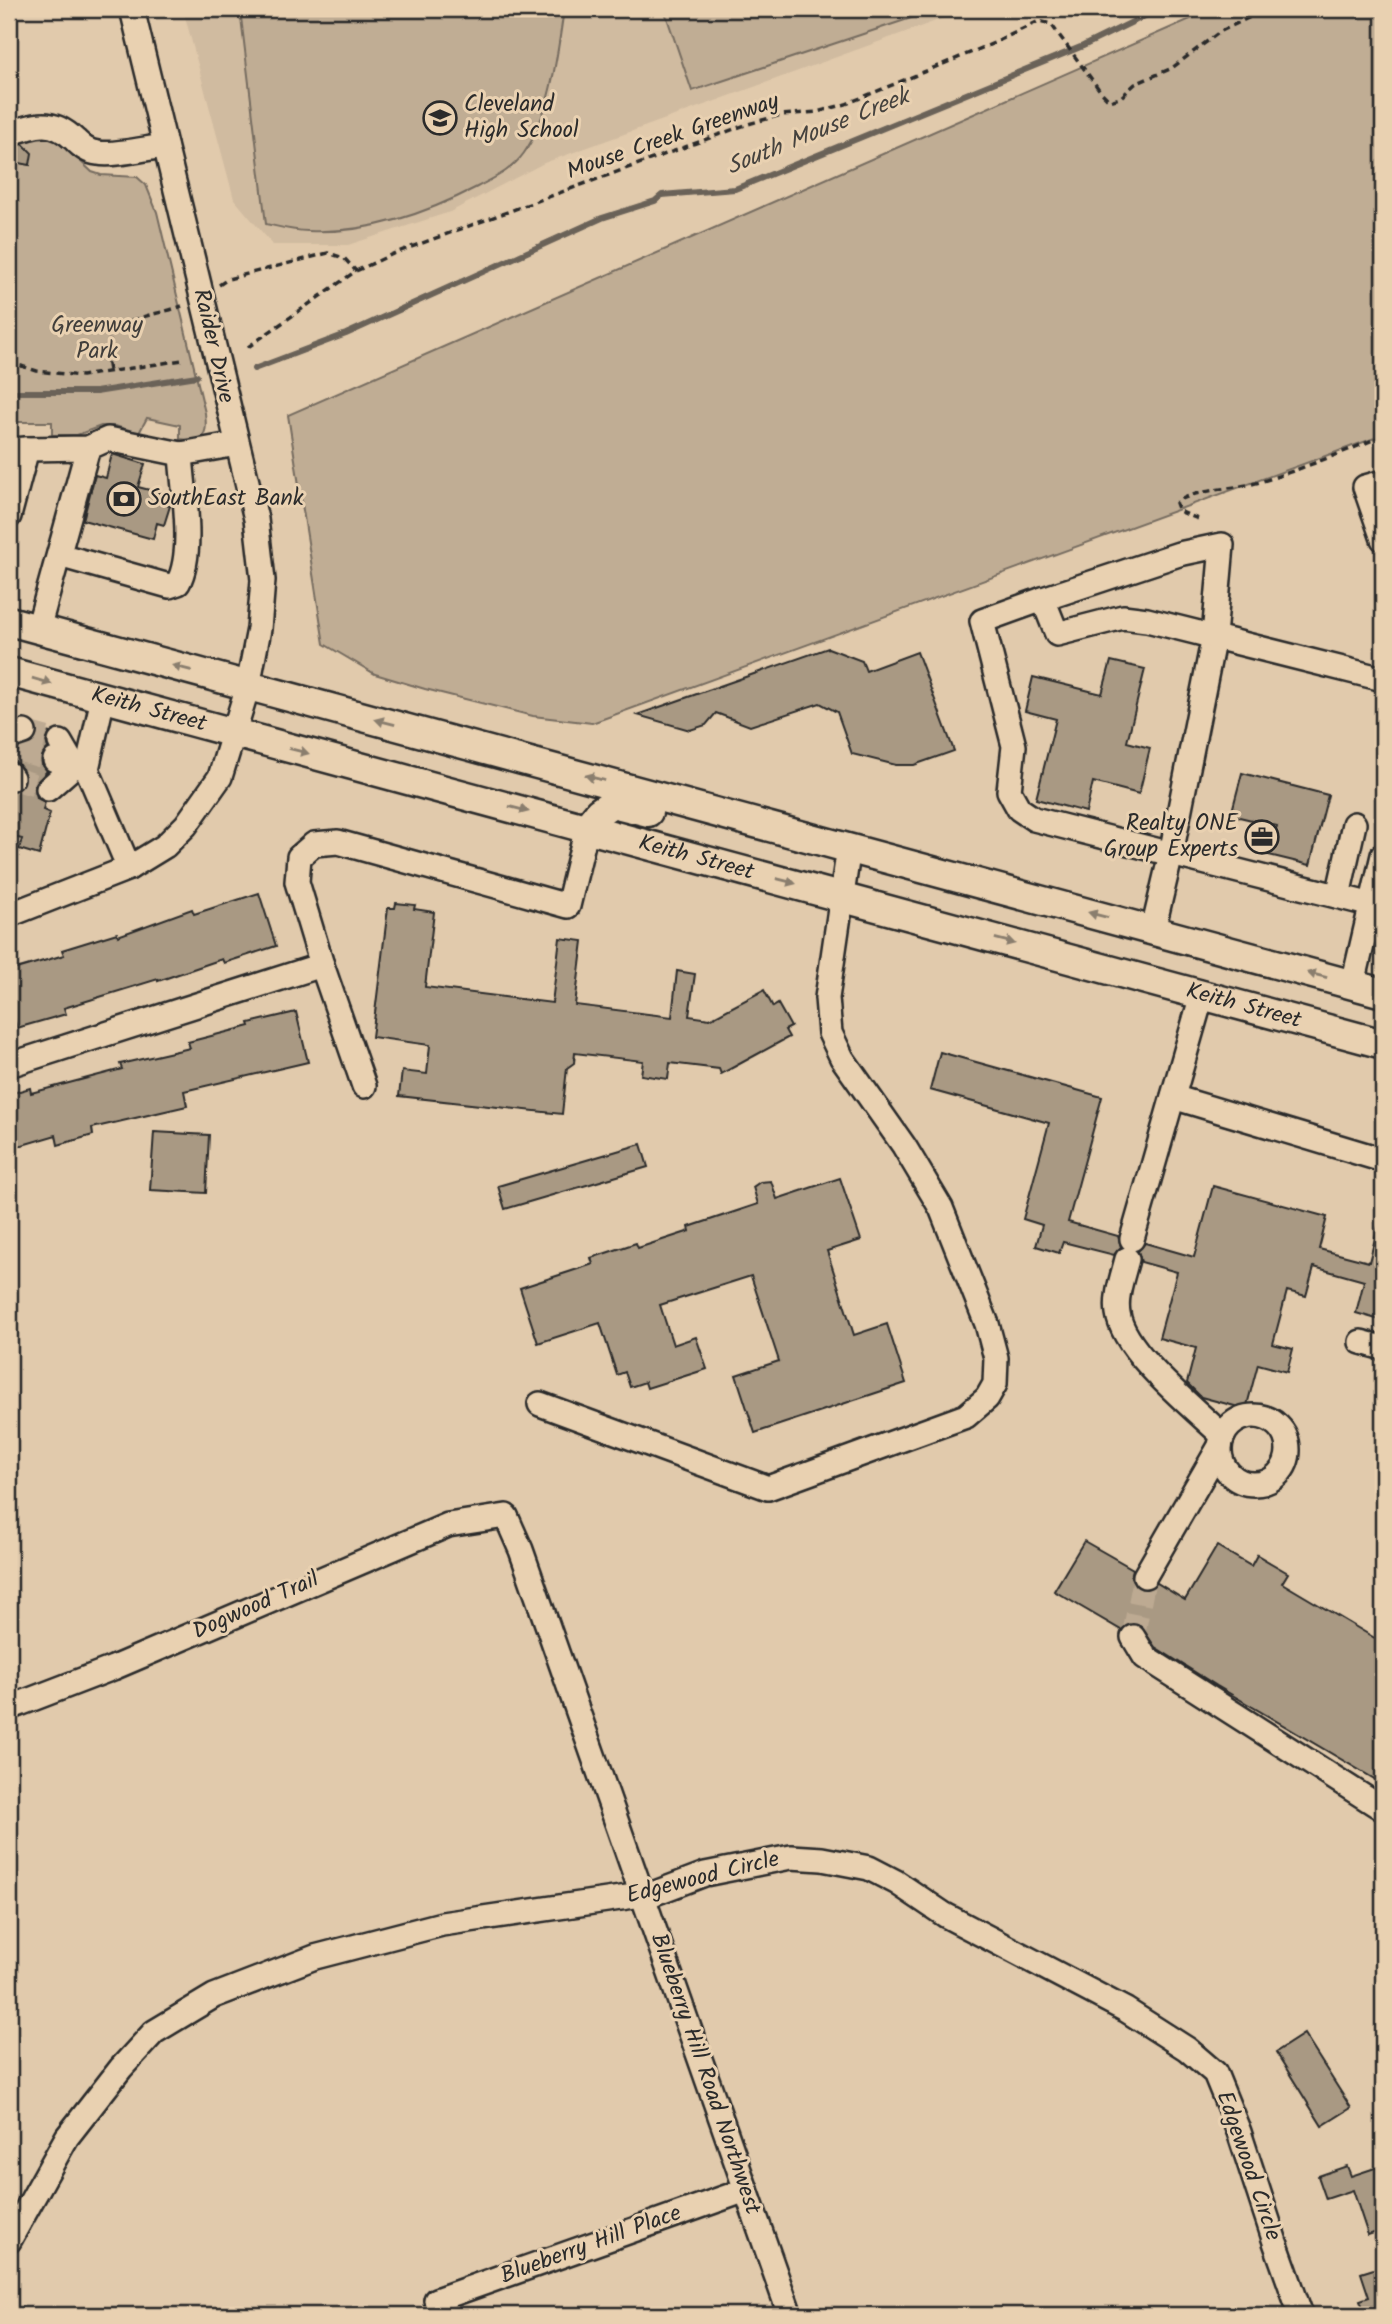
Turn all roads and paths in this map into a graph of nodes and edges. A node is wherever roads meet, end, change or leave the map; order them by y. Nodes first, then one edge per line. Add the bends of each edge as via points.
1 (132, 9) edge
2 (1267, 9) edge
3 (1363, 9) edge
4 (1383, 17) edge
5 (9, 134) edge
6 (164, 146) junction
7 (356, 271) junction
8 (202, 296) junction
9 (248, 347) dead end
10 (182, 360) dead end
11 (9, 362) edge
12 (109, 370) junction
13 (1383, 436) edge
14 (237, 444) junction
15 (88, 447) junction
16 (18, 450) edge
17 (181, 454) junction
18 (1383, 482) edge
19 (9, 516) edge
20 (1199, 519) dead end
21 (1383, 539) edge
22 (59, 555) junction
23 (1043, 599) junction
24 (9, 621) edge
25 (38, 629) junction
26 (1214, 636) junction
27 (9, 672) edge
28 (1383, 679) edge
29 (247, 686) junction
30 (103, 698) junction
31 (233, 733) junction
32 (69, 759) junction
33 (48, 789) dead end
34 (1354, 824) dead end
35 (587, 827) junction
36 (774, 827) junction
37 (849, 847) junction
38 (1171, 854) junction
39 (1383, 855) edge
40 (129, 868) junction
41 (1338, 896) junction
42 (843, 897) junction
43 (1372, 905) junction
44 (9, 915) edge
45 (1153, 930) junction
46 (322, 965) junction
47 (1353, 985) junction
48 (1383, 993) edge
49 (1202, 995) junction
50 (1383, 1044) edge
51 (9, 1065) edge
52 (364, 1086) dead end
53 (1173, 1097) junction
54 (1383, 1160) edge
55 (540, 1404) dead end
56 (506, 1516) joint
57 (1145, 1576) tunnel mouth
58 (1133, 1637) dead end
59 (9, 1708) edge
60 (1383, 1809) edge
61 (643, 1895) junction
62 (746, 2190) junction
63 (9, 2241) edge
64 (436, 2300) dead end
65 (790, 2315) edge
66 (1301, 2315) edge

1 - 6 street, Raider Drive
2 - 7 path, Mouse Creek Greenway via 1221,30 1172,68 1110,101 1051,23 1039,21 846,104 748,124 443,234
3 - 4 path
5 - 6 street via 48,124 63,129 86,150 100,154
6 - 8 street, Raider Drive
7 - 8 path via 344,258 328,253 228,279
7 - 9 path, Mouse Creek Greenway
8 - 12 path via 119,327 112,335
8 - 14 street, Raider Drive
10 - 12 path
11 - 12 path via 65,376
13 - 20 path via 1261,482 1189,495 1176,503 1176,509
14 - 17 street
14 - 29 street, Raider Drive via 256,519 263,580
15 - 16 street
15 - 17 street via 108,439
15 - 22 street
16 - 19 street
17 - 22 street via 187,554 178,583 169,586
18 - 21 street via 1365,487
22 - 25 street
23 - 26 street via 1057,634 1124,617
23 - 26 street via 1179,554 1222,545
23 - 38 street via 982,621 1014,746 1009,791 1019,809 1034,819
24 - 25 main road
29 -> 25 main road
26 - 28 street
26 - 38 street
27 -> 30 main road, Keith Street
29 - 31 street, Raider Drive
36 -> 29 main road
30 - 31 main road, Keith Street
30 - 32 street
31 -> 35 main road, Keith Street
31 - 40 street, Raider Drive via 220,777 186,825 165,846
32 - 33 street
32 - 40 street
34 - 41 street
35 - 36 main road via 612,803 725,831
35 -> 42 main road, Keith Street
35 - 46 street via 568,906 338,842 314,844 299,857 297,882
36 - 37 main road
37 - 42 street
45 -> 37 main road
38 - 41 street
38 - 45 street
39 - 43 street
40 - 44 street, Raider Drive
41 - 43 street
42 -> 49 main road, Keith Street
42 - 55 street via 827,998 830,1033 941,1208 987,1324 996,1358 991,1391 966,1416 768,1488
43 - 47 street
47 -> 45 main road
46 - 51 street
46 - 52 street
47 - 48 main road
49 - 50 main road, Keith Street
49 - 53 street
53 - 54 street
53 - 57 street via 1129,1249 1117,1312 1140,1356 1222,1441
56 - 59 street, Dogwood Trail via 448,1525
56 - 61 street, Blueberry Hill Road Northwest
58 - 60 street via 1145,1657
61 - 62 street, Blueberry Hill Road Northwest
61 - 63 street, Edgewood Circle via 443,1924 314,1957 214,1996 153,2032 121,2068 67,2137
61 - 66 street, Edgewood Circle via 705,1874 791,1857 869,1868 966,1927 1126,2010 1215,2073 1240,2132
62 - 64 street, Blueberry Hill Place
62 - 65 street, Blueberry Hill Road Northwest

